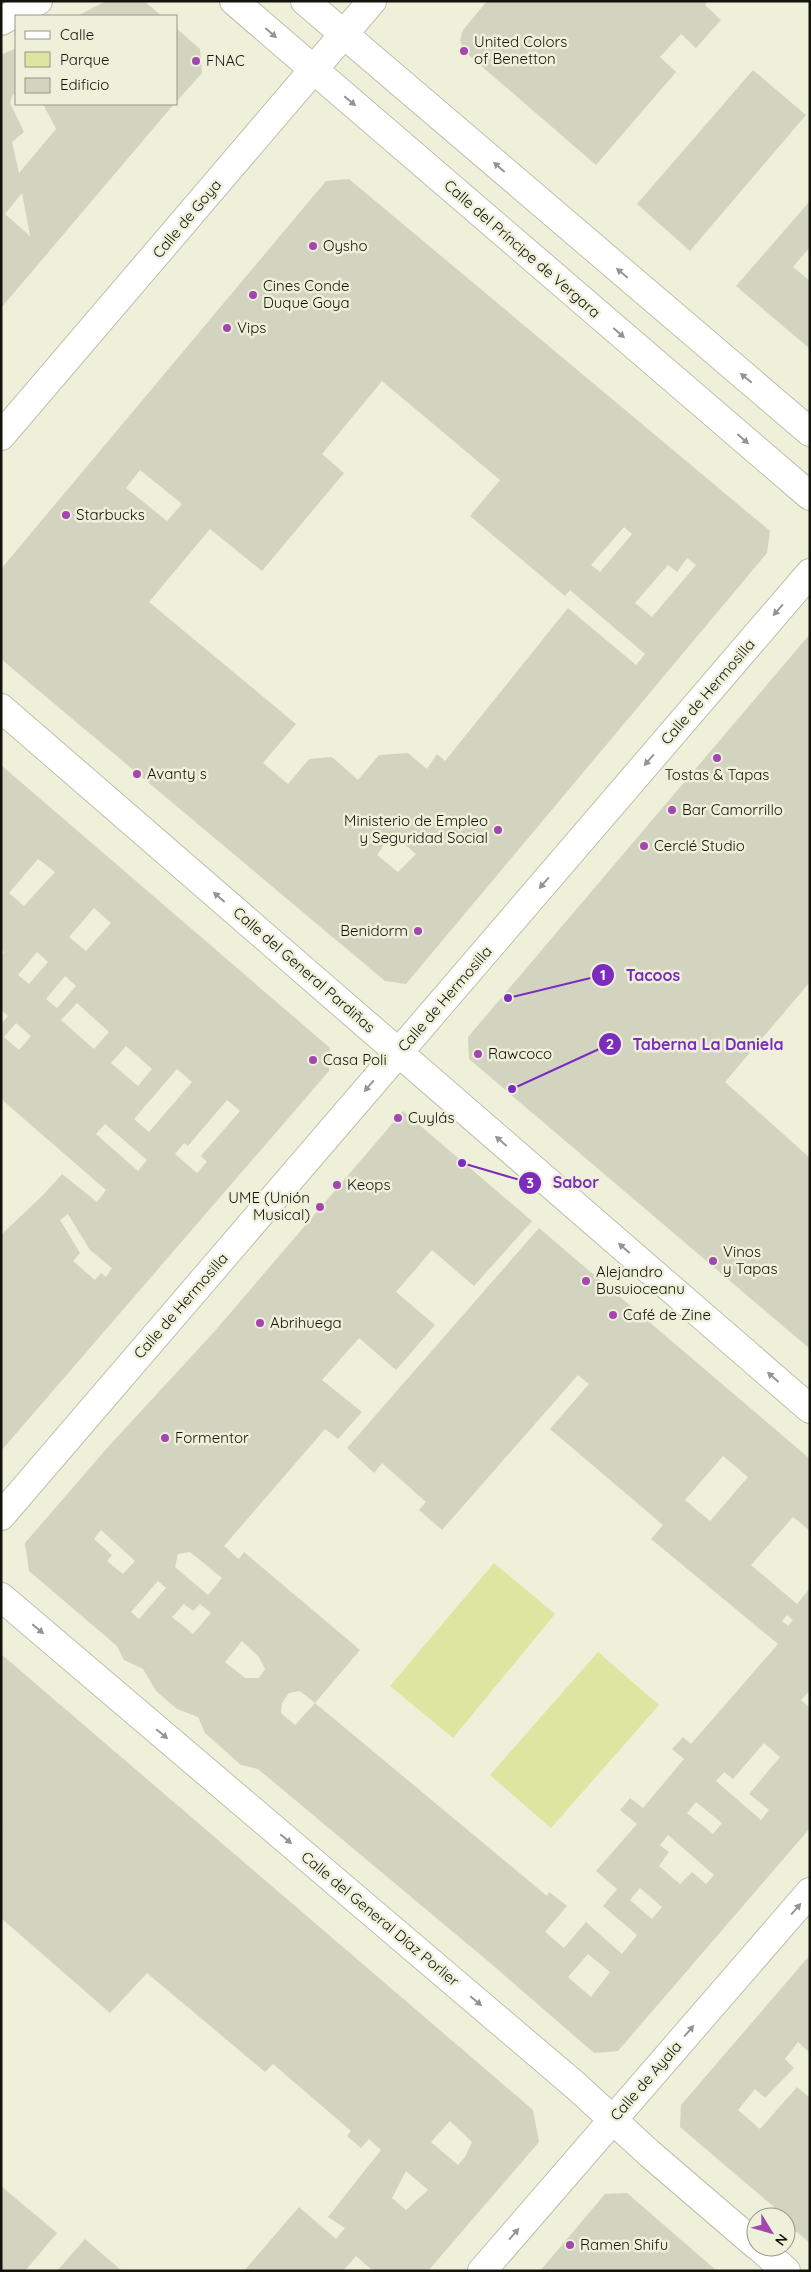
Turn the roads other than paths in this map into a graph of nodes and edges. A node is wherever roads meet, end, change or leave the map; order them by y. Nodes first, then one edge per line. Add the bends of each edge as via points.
1 (38, 1) edge
2 (234, 1) edge
3 (305, 1) edge
4 (372, 1) edge
5 (1, 21) edge
6 (344, 34) junction
7 (313, 70) junction
8 (810, 432) edge
9 (1, 436) edge
10 (810, 496) edge
11 (810, 573) edge
12 (1, 708) edge
13 (399, 1053) junction
14 (810, 1409) edge
15 (1, 1516) edge
16 (1, 1597) edge
17 (810, 1892) edge
18 (612, 2119) junction
19 (746, 2236) edge
20 (770, 2257) edge
21 (482, 2271) edge
22 (786, 2271) edge

1 - 5 street
2 -> 7 street, Calle del Príncipe de Vergara
3 - 6 street
4 - 6 street, Calle de Goya
6 - 7 street, Calle de Goya
8 -> 6 street
7 - 9 street, Calle de Goya
7 -> 10 street, Calle del Príncipe de Vergara
11 -> 13 street, Calle de Hermosilla
13 -> 12 street, Calle del General Pardiñas
14 -> 13 street, Calle del General Pardiñas
13 -> 15 street, Calle de Hermosilla
16 -> 18 street, Calle del General Díaz Porlier
18 -> 17 street, Calle de Ayala
18 - 19 street, Calle del General Díaz Porlier
21 -> 18 street, Calle de Ayala
20 - 22 street, Calle del General Díaz Porlier

